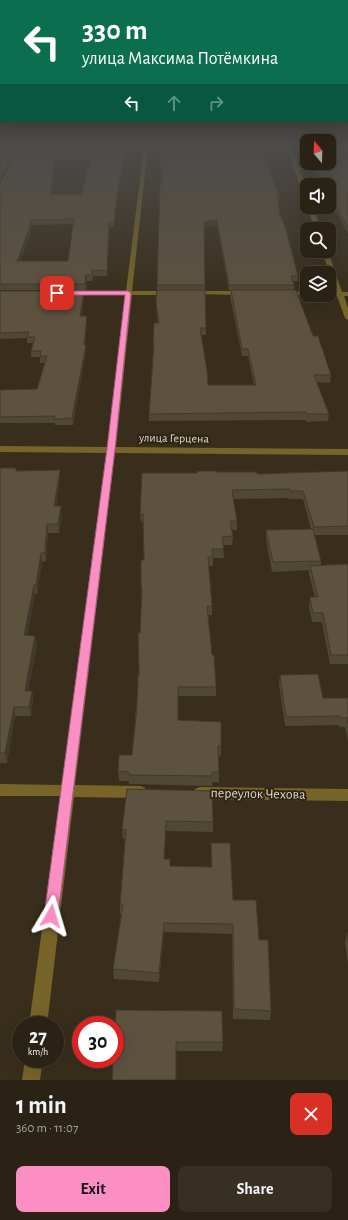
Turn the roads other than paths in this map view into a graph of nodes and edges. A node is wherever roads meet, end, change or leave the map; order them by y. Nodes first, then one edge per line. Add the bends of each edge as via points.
1 (140, 197) edge
2 (327, 258) edge
3 (60, 293) edge
4 (128, 293) junction
5 (175, 293) edge
6 (183, 293) edge
7 (253, 293) edge
8 (276, 294) edge
9 (300, 294) edge
10 (336, 294) edge
11 (340, 294) junction
12 (348, 294) edge
13 (348, 318) edge
14 (0, 449) edge
15 (111, 449) junction
16 (348, 452) edge
17 (0, 790) edge
18 (67, 791) junction
19 (153, 792) edge
20 (184, 793) edge
21 (348, 795) edge
22 (39, 1016) edge
23 (33, 1068) edge
24 (31, 1080) edge

1 - 4 street
2 - 11 street
3 - 4 street
4 - 5 street
4 - 15 street
6 - 7 street
8 - 9 street
10 - 11 street
11 - 12 street
11 - 13 street
14 - 15 street, улица Герцена
15 - 16 street, улица Герцена
15 - 18 street
17 - 18 street
18 - 19 street
18 - 22 street
20 - 21 street, переулок Чехова
23 - 24 street

